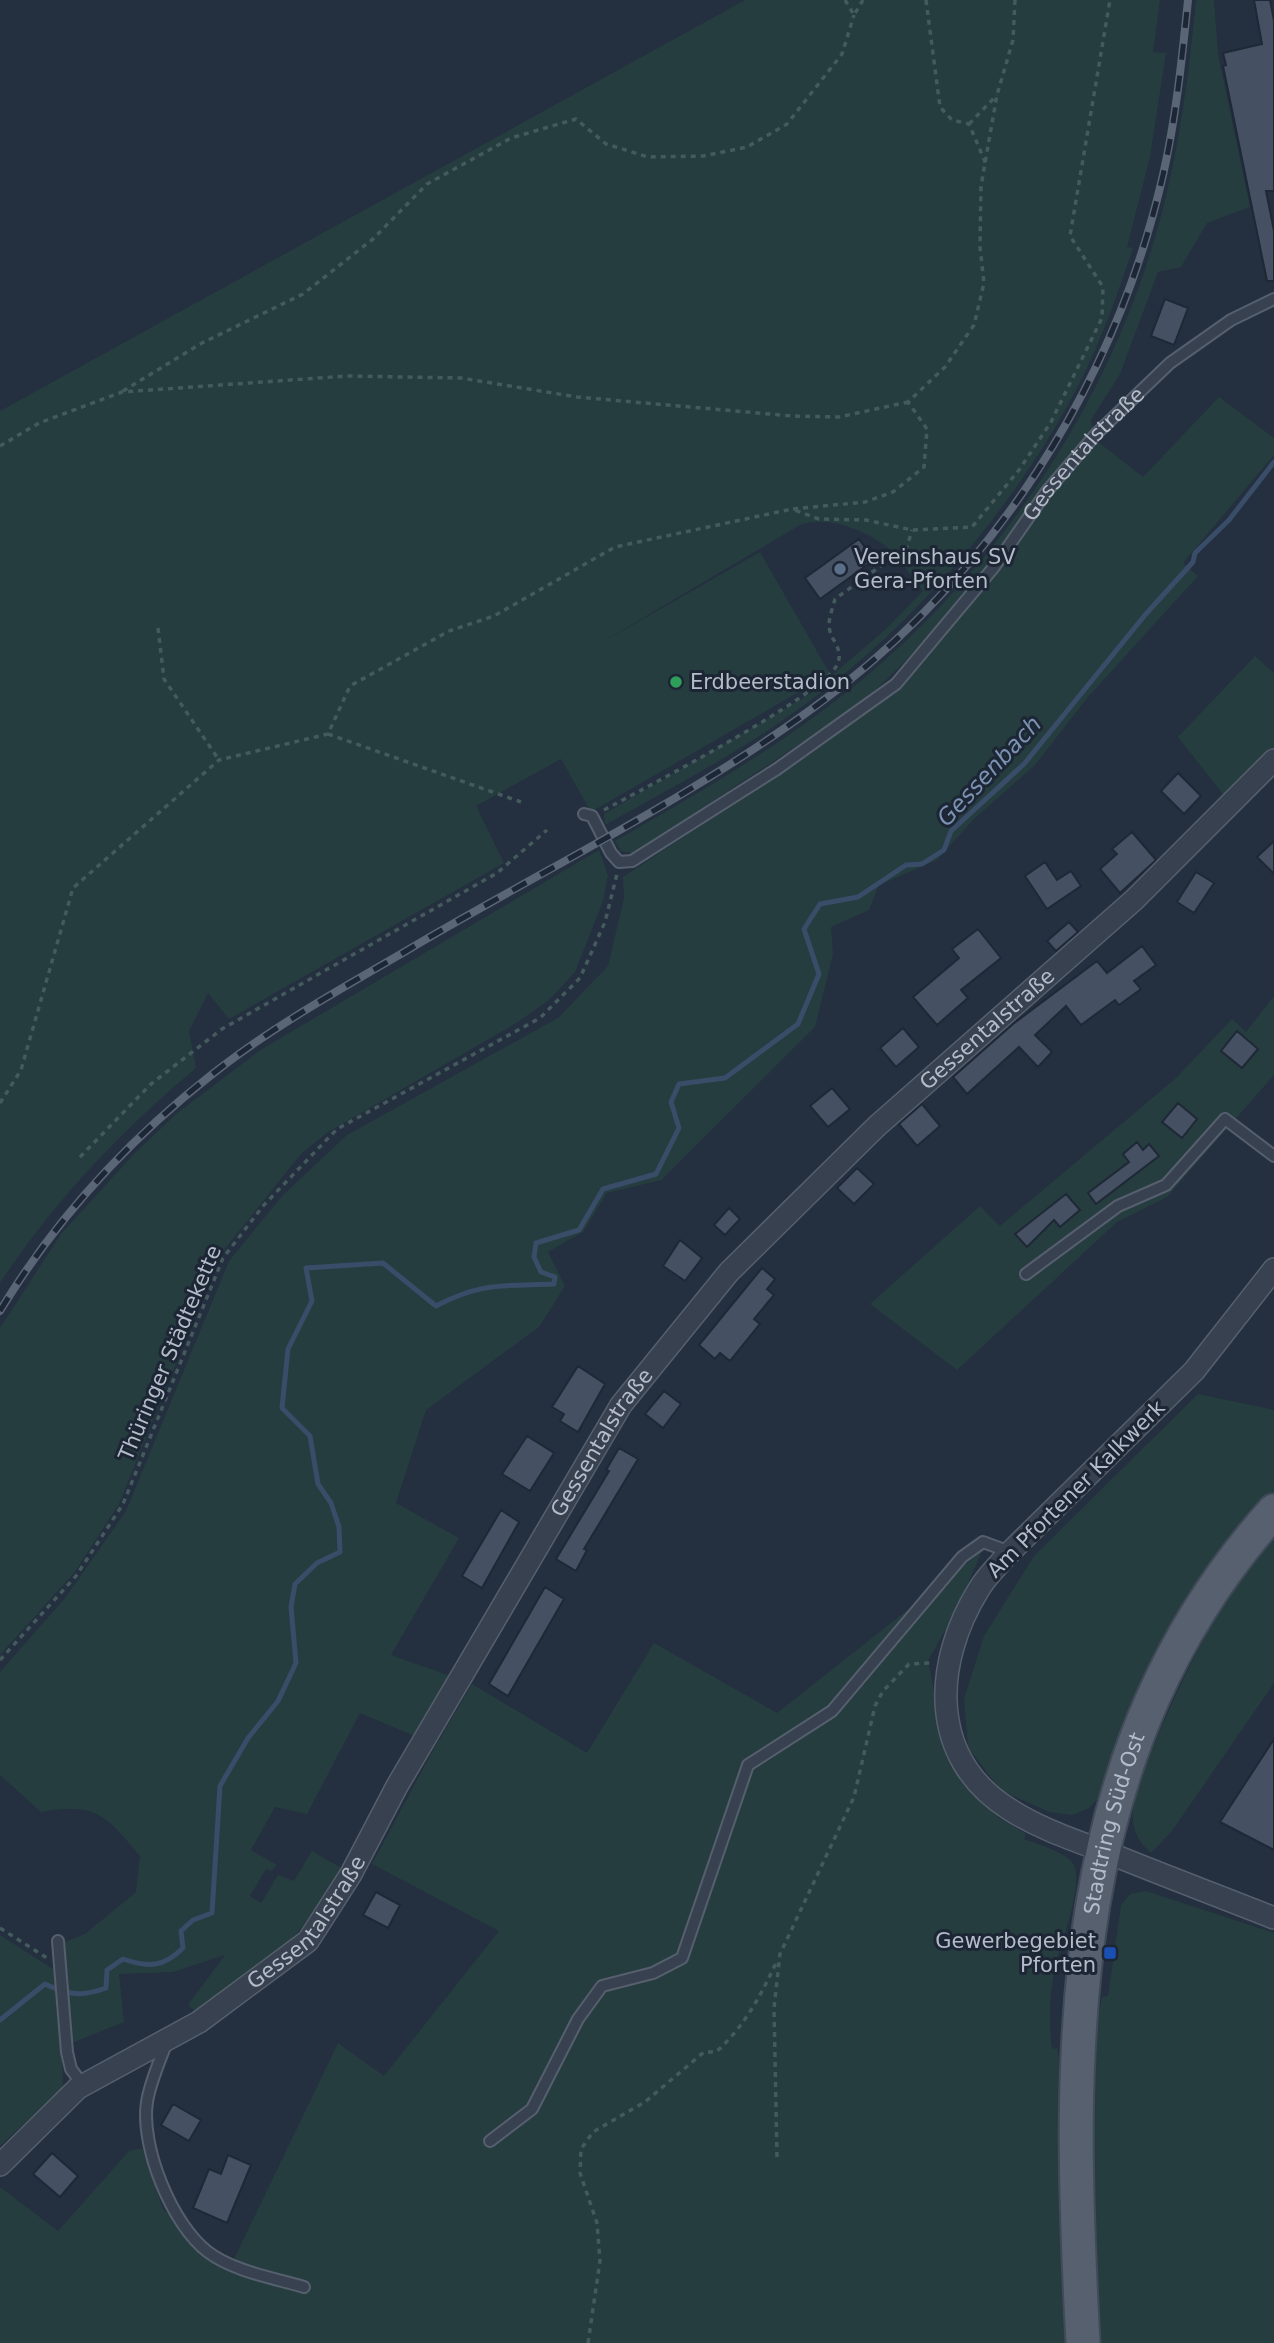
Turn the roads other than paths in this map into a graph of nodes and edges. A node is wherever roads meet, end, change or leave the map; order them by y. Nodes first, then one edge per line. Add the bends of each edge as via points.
1 (1274, 299) edge
2 (1274, 760) edge
3 (588, 815) road end
4 (1274, 1156) edge
5 (1274, 1269) edge
6 (1026, 1274) dead end
7 (1274, 1511) edge
8 (1010, 1552) junction
9 (1102, 1851) junction
10 (1274, 1917) edge
11 (58, 1941) dead end
12 (168, 2038) junction
13 (83, 2085) junction
14 (490, 2141) dead end
15 (0, 2165) edge
16 (304, 2287) dead end
17 (1083, 2343) edge

1 - 3 lane, Gessentalstraße via 1231,320 1170,363 1096,433 1047,491 995,567 896,684 632,861 620,862 611,853
2 - 12 street, Gessentalstraße via 1134,900 877,1126 729,1272 621,1405 308,1941 200,2022
4 - 6 lane via 1225,1119 1166,1185 1118,1206
5 - 8 street, Am Pfortener Kalkwerk via 1194,1371
7 - 9 main road, Stadtring Süd-Ost via 1248,1540 1185,1633 1130,1754
8 - 9 street, Am Pfortener Kalkwerk via 979,1588 957,1632 947,1670 948,1726 959,1757 1008,1809
8 - 14 lane via 983,1542 962,1557 832,1711 748,1765 682,1958 653,1973 602,1986 578,2019 532,2109
9 - 10 street, Am Pfortener Kalkwerk
9 - 17 main road, Stadtring Süd-Ost via 1086,1938 1077,2034 1076,2204
11 - 13 lane via 67,2052
12 - 13 street, Gessentalstraße
12 - 16 lane via 146,2113 148,2137 170,2206 192,2239 209,2254
13 - 15 street, Gessentalstraße

